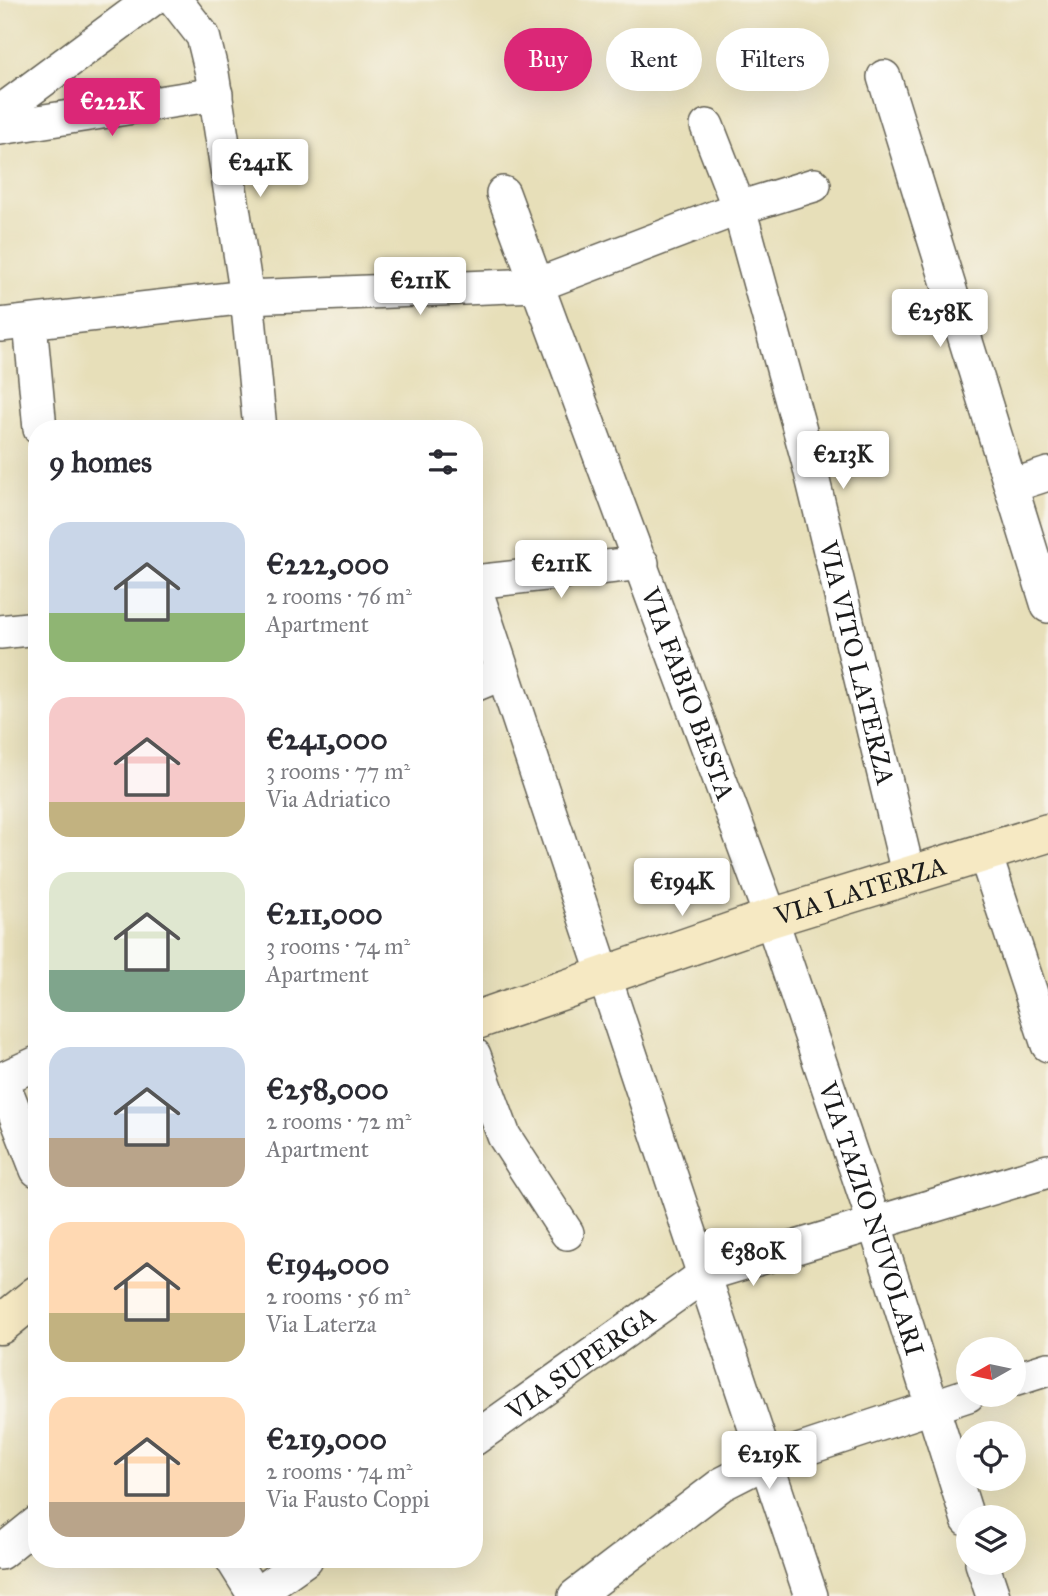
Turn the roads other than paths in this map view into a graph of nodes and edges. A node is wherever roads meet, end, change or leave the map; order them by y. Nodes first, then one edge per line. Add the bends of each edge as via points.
1 (151, 0) edge
2 (175, 0) edge
3 (884, 77) dead end
4 (216, 94) junction
5 (0, 112) edge
6 (707, 127) dead end
7 (0, 128) edge
8 (814, 185) dead end
9 (503, 193) dead end
10 (739, 208) junction
11 (537, 285) junction
12 (247, 297) junction
13 (15, 324) edge
14 (38, 420) edge
15 (259, 420) edge
16 (1048, 474) edge
17 (1011, 486) junction
18 (642, 563) junction
19 (483, 583) edge
20 (1048, 606) edge
21 (28, 629) edge
22 (0, 632) edge
23 (483, 641) edge
24 (489, 679) edge
25 (1048, 833) edge
26 (985, 854) junction
27 (909, 877) junction
28 (771, 918) junction
29 (603, 977) junction
30 (483, 1018) edge
31 (1048, 1045) edge
32 (28, 1070) edge
33 (483, 1079) edge
34 (4, 1089) edge
35 (28, 1148) edge
36 (1048, 1171) edge
37 (874, 1222) junction
38 (567, 1233) dead end
39 (704, 1275) junction
40 (28, 1302) edge
41 (0, 1325) edge
42 (1048, 1369) edge
43 (1026, 1376) edge
44 (956, 1399) edge
45 (930, 1407) junction
46 (483, 1433) edge
47 (765, 1462) junction
48 (963, 1505) edge
49 (28, 1530) edge
50 (0, 1553) edge
51 (238, 1568) edge
52 (294, 1568) edge
53 (986, 1575) edge
54 (255, 1596) edge
55 (575, 1596) edge
56 (811, 1596) edge
57 (993, 1596) edge

1 - 5 street
2 - 4 street via 203,36
3 - 17 street
4 - 7 street
4 - 12 street
6 - 10 street, VIA VITO LATERZA
8 - 10 street
9 - 11 street, VIA FABIO BESTA
10 - 11 street
10 - 27 street, VIA VITO LATERZA via 808,460
11 - 12 street
11 - 18 street, VIA FABIO BESTA
12 - 13 street
12 - 15 street
13 - 14 street
16 - 17 street
17 - 20 street
18 - 19 street
18 - 28 street, VIA FABIO BESTA
21 - 22 street
23 - 24 street
24 - 29 street
25 - 26 street, VIA LATERZA
26 - 27 street, VIA LATERZA
26 - 31 street
27 - 28 street, VIA LATERZA
28 - 29 street, VIA LATERZA
28 - 37 street, VIA TAZIO NUVOLARI
29 - 30 street, VIA LATERZA
29 - 39 street
32 - 34 street
33 - 38 street via 504,1136
34 - 35 street
36 - 37 street, VIA SUPERGA
37 - 39 street, VIA SUPERGA
37 - 45 street, VIA TAZIO NUVOLARI
39 - 46 street, VIA SUPERGA
39 - 47 street
40 - 41 street
42 - 43 street
44 - 45 street
45 - 47 street
45 - 48 street, VIA TAZIO NUVOLARI
47 - 55 street via 722,1484
47 - 56 street
49 - 50 street
51 - 54 street
52 - 54 street
53 - 57 street

